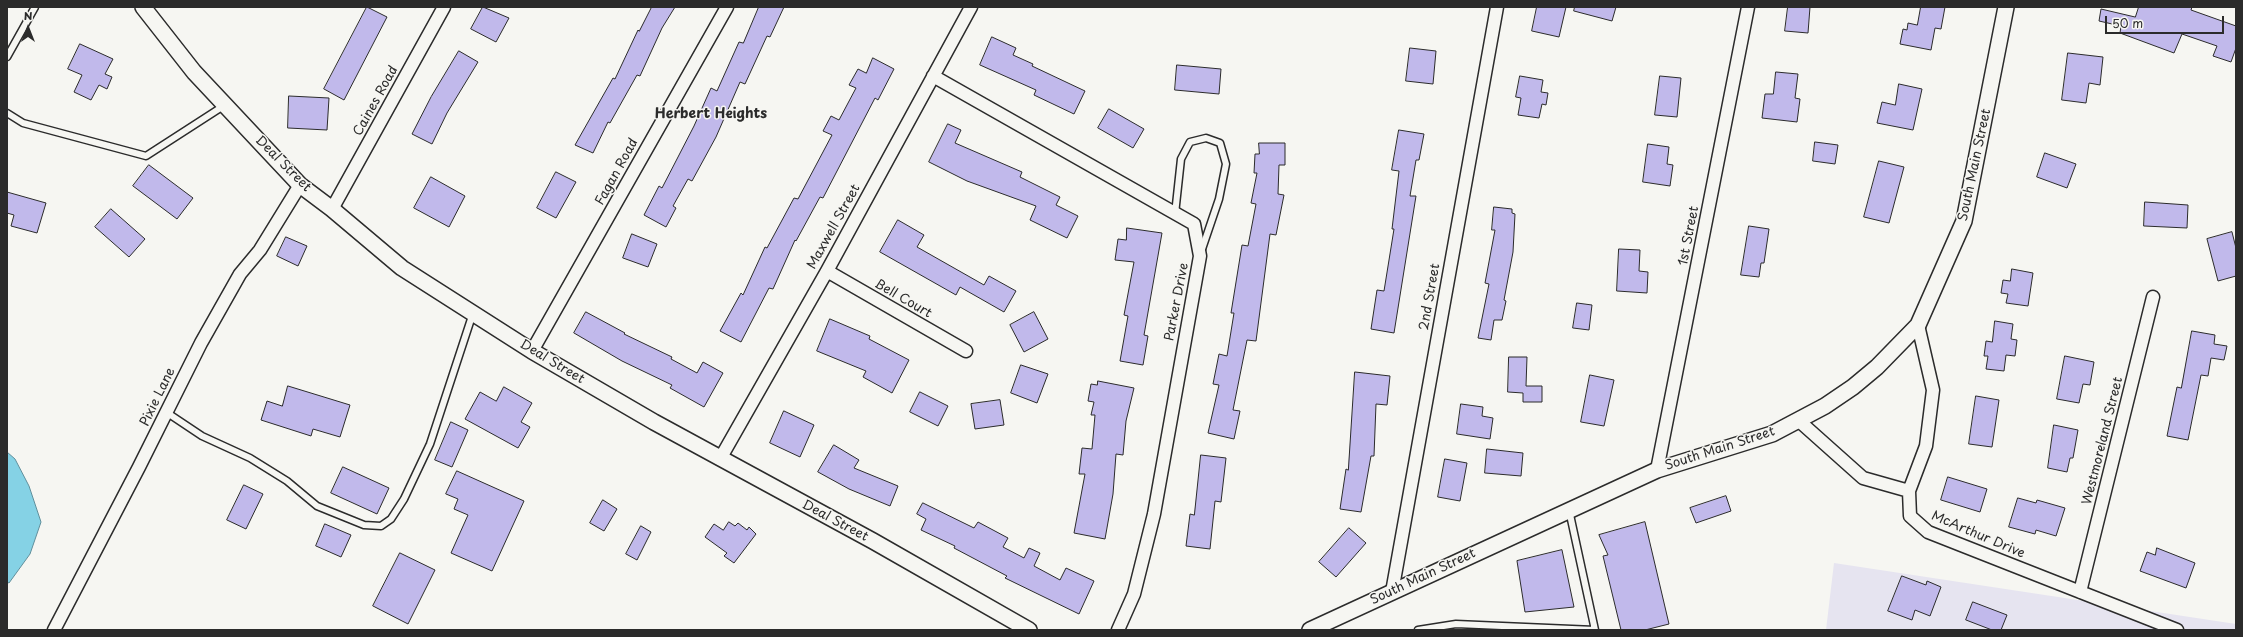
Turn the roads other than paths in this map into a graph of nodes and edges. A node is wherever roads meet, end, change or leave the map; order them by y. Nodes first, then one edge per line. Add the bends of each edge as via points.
1 (35, 7) edge
2 (143, 7) edge
3 (444, 7) edge
4 (727, 7) edge
5 (971, 7) edge
6 (1497, 7) edge
7 (1748, 7) edge
8 (2006, 7) edge
9 (7, 57) edge
10 (933, 76) junction
11 (225, 105) junction
12 (7, 113) edge
13 (300, 185) junction
14 (332, 209) junction
15 (1175, 214) junction
16 (1200, 256) junction
17 (827, 271) junction
18 (2153, 297) dead end
19 (473, 313) junction
20 (1918, 325) junction
21 (532, 351) junction
22 (966, 351) dead end
23 (166, 412) junction
24 (1798, 420) junction
25 (720, 459) junction
26 (1657, 470) junction
27 (1909, 491) junction
28 (1569, 510) junction
29 (1392, 592) junction
30 (2080, 592) junction
31 (54, 630) edge
32 (1029, 630) edge
33 (1118, 630) edge
34 (1310, 630) edge
35 (1418, 630) edge
36 (1595, 630) edge
37 (2177, 630) edge

1 - 9 lane
2 - 11 street, Deal Street via 194,72
3 - 14 street, Caines Road
4 - 21 street, Fagan Road
5 - 10 street, Maxwell Street
6 - 29 street, 2nd Street
7 - 26 street, 1st Street
8 - 20 street, South Main Street via 1964,221
10 - 15 street, Parker Drive
10 - 17 street, Maxwell Street
11 - 12 lane via 146,156 23,123
11 - 13 street, Deal Street
13 - 14 street, Deal Street
13 - 23 street, Pixie Lane via 260,250 240,274
14 - 19 street, Deal Street via 402,268
15 - 16 street, Parker Drive via 1194,224
15 - 16 lane via 1181,159 1190,142 1206,138 1220,143 1226,164 1219,199
16 - 33 street, Parker Drive via 1154,514 1134,594
17 - 22 street, Bell Court
17 - 25 street, Maxwell Street
18 - 30 street, Westmoreland Street
19 - 21 street, Deal Street
19 - 23 lane via 430,444 404,499 392,519 381,526 364,526 317,506 287,481 256,462 202,436
20 - 24 street, South Main Street via 1877,367 1853,387
20 - 27 street, McArthur Drive via 1933,390 1926,446
21 - 25 street, Deal Street
23 - 31 street, Pixie Lane
24 - 26 street, South Main Street via 1772,434
24 - 27 street via 1863,478
25 - 32 street, Deal Street via 880,545
26 - 28 street, South Main Street
27 - 30 street, McArthur Drive via 1910,516 1928,532
28 - 29 street, South Main Street
28 - 36 lane
29 - 34 street, South Main Street
30 - 37 street, McArthur Drive
35 - 36 lane via 1456,624

